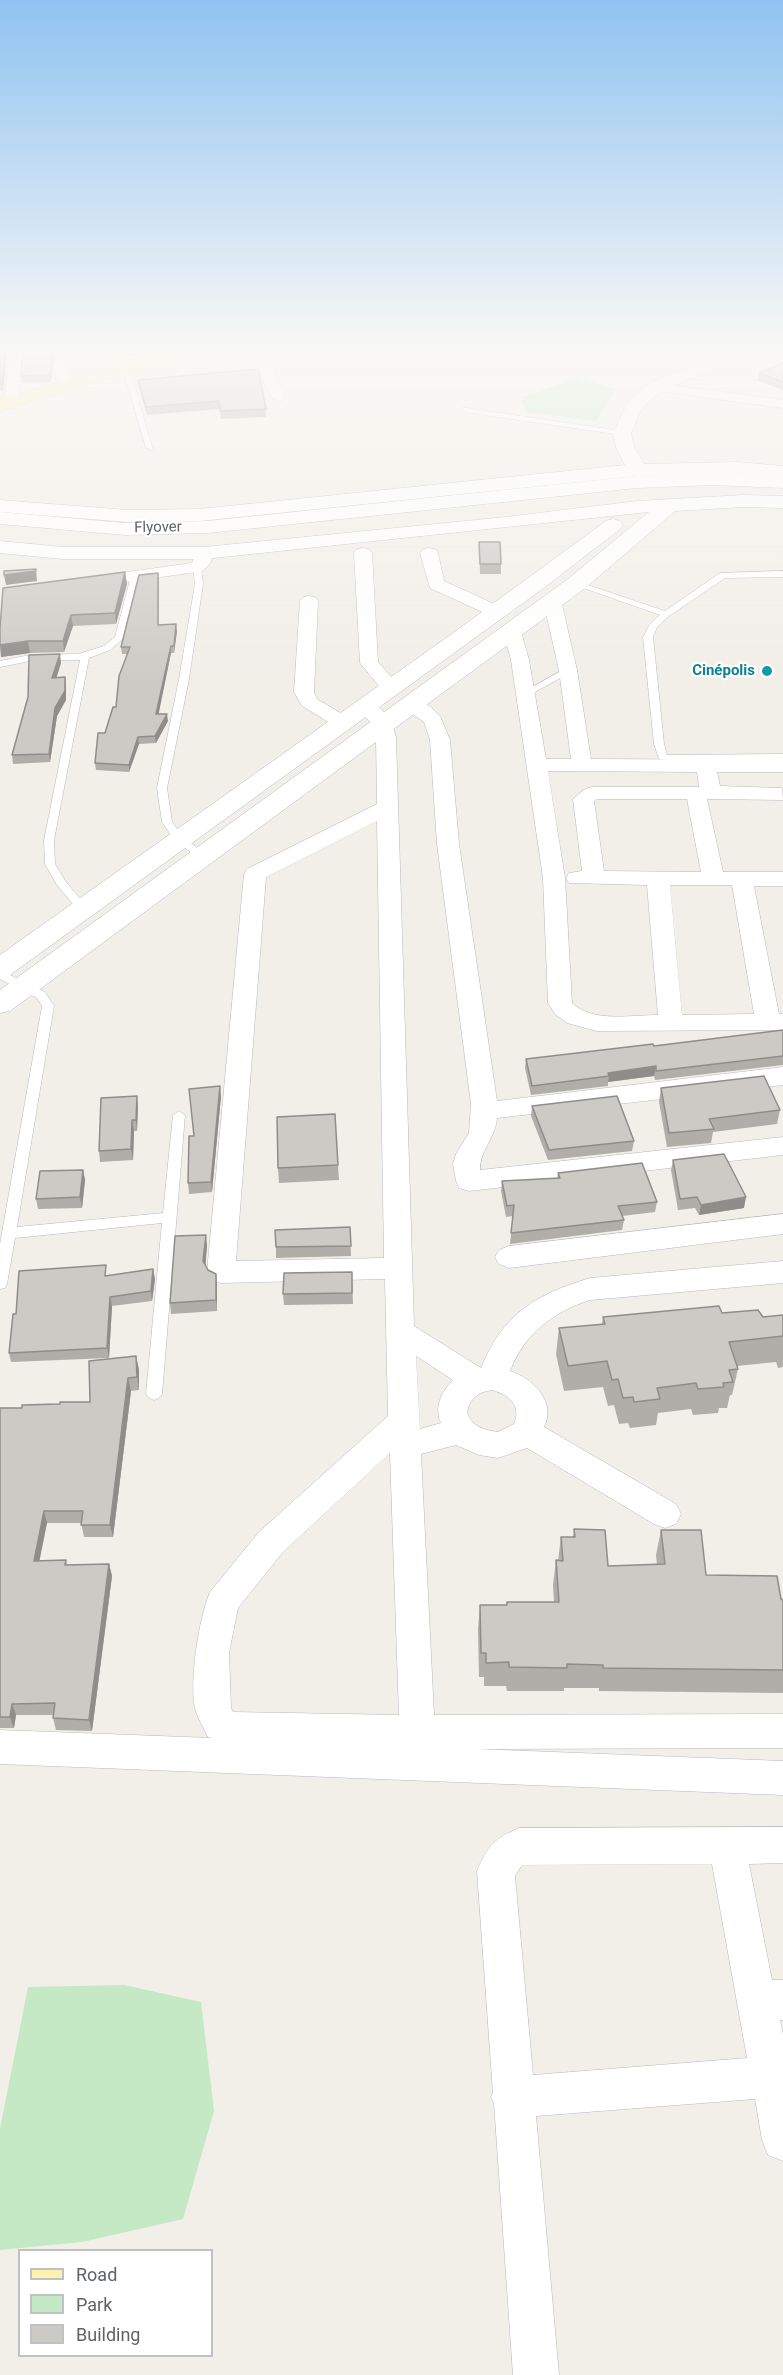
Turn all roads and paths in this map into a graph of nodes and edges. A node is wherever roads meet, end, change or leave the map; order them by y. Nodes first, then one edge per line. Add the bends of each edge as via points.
1 (633, 463) edge
2 (783, 472) edge
3 (647, 492) junction
4 (778, 496) edge
5 (0, 506) edge
6 (0, 518) edge
7 (550, 518) junction
8 (0, 535) edge
9 (594, 540) junction
10 (628, 540) junction
11 (0, 547) edge
12 (363, 553) dead end
13 (429, 553) dead end
14 (200, 560) junction
15 (783, 574) edge
16 (135, 576) junction
17 (76, 584) edge
18 (576, 584) junction
19 (552, 600) junction
20 (309, 601) dead end
21 (497, 612) junction
22 (666, 614) junction
23 (512, 631) junction
24 (85, 656) junction
25 (0, 664) edge
26 (568, 670) junction
27 (525, 694) junction
28 (400, 696) junction
29 (374, 715) junction
30 (342, 722) junction
31 (783, 757) edge
32 (536, 765) junction
33 (582, 766) junction
34 (706, 766) junction
35 (783, 766) edge
36 (702, 793) junction
37 (782, 794) edge
38 (388, 807) junction
39 (179, 839) junction
40 (202, 857) junction
41 (554, 878) junction
42 (594, 878) junction
43 (658, 878) junction
44 (713, 878) junction
45 (742, 879) junction
46 (783, 879) edge
47 (82, 908) junction
48 (0, 969) edge
49 (0, 974) edge
50 (26, 985) junction
51 (0, 1004) edge
52 (776, 1022) edge
53 (671, 1023) junction
54 (783, 1076) edge
55 (483, 1111) junction
56 (179, 1115) dead end
57 (783, 1146) edge
58 (170, 1217) junction
59 (783, 1224) edge
60 (9, 1233) junction
61 (509, 1257) dead end
62 (399, 1268) junction
63 (783, 1272) edge
64 (0, 1284) edge
65 (400, 1331) junction
66 (484, 1379) junction
67 (154, 1394) dead end
68 (461, 1431) junction
69 (526, 1432) junction
70 (405, 1433) junction
71 (665, 1514) dead end
72 (783, 1731) edge
73 (417, 1732) junction
74 (0, 1747) edge
75 (783, 1778) edge
76 (783, 1845) edge
77 (727, 1846) junction
78 (770, 2000) edge
79 (771, 2077) junction
80 (512, 2097) junction
81 (783, 2140) edge
82 (536, 2375) edge

1 - 3 street
2 - 3 street via 724,468
3 - 4 street
3 - 4 street, Flyover via 703,480
3 - 5 street via 200,515 128,516
3 - 6 street, Flyover via 208,527 125,529
3 - 7 street
3 - 8 street, Flyover via 225,539 139,543
3 - 9 street
3 - 10 street
4 - 10 street via 696,515
7 - 9 street via 591,528
7 - 14 street
9 - 21 street
10 - 18 street
11 - 14 street
12 - 28 street via 369,663
13 - 21 street via 436,584
14 - 16 street
14 - 39 lane via 184,679 162,788 166,822
15 - 22 lane via 723,575
16 - 17 street
16 - 24 lane via 119,638 101,653
18 - 19 street
18 - 22 lane
19 - 23 street
19 - 26 street
20 - 30 street via 304,692 309,702
21 - 28 street
22 - 31 lane via 648,637 663,757
23 - 27 street
23 - 28 street
24 - 25 lane via 18,659
24 - 47 lane via 49,840 50,864
26 - 27 lane
26 - 33 street
27 - 32 street
28 - 29 street
28 - 55 street via 433,720 440,740 448,844
29 - 30 street
29 - 38 street via 386,737
29 - 40 street
30 - 39 street
32 - 33 street
32 - 41 street
33 - 34 street
34 - 35 street
34 - 36 street via 710,791
36 - 37 street
36 - 42 street via 587,795 584,800
36 - 44 street
38 - 62 street
38 - 62 street via 255,874 221,1272
39 - 40 lane
39 - 47 street
40 - 50 street
41 - 42 street
41 - 53 street via 560,1003 564,1011 581,1021 597,1023
42 - 43 street
43 - 44 street
43 - 53 street
44 - 45 street
45 - 46 street
45 - 52 street
47 - 48 street
49 - 50 lane
50 - 51 street
50 - 60 lane via 41,995 48,1006
52 - 53 street
54 - 55 street
55 - 57 street via 481,1134 465,1164 469,1181
56 - 58 lane
58 - 60 lane
58 - 67 lane
59 - 61 street
60 - 64 lane
62 - 65 street
63 - 66 street via 590,1289 566,1296 528,1318 510,1337
65 - 66 street
65 - 70 street
66 - 68 street via 467,1385 453,1402 452,1412
66 - 69 street via 516,1384 532,1401 532,1423
68 - 69 street via 494,1445 517,1439
68 - 70 street
69 - 71 street
70 - 73 street
70 - 73 street via 272,1542 222,1603 212,1653 213,1710 221,1725 230,1729
72 - 73 street
74 - 75 street
76 - 77 street
77 - 78 street
77 - 80 street via 519,1846 502,1860 496,1871
78 - 79 street
79 - 80 street
79 - 81 street
80 - 82 street

